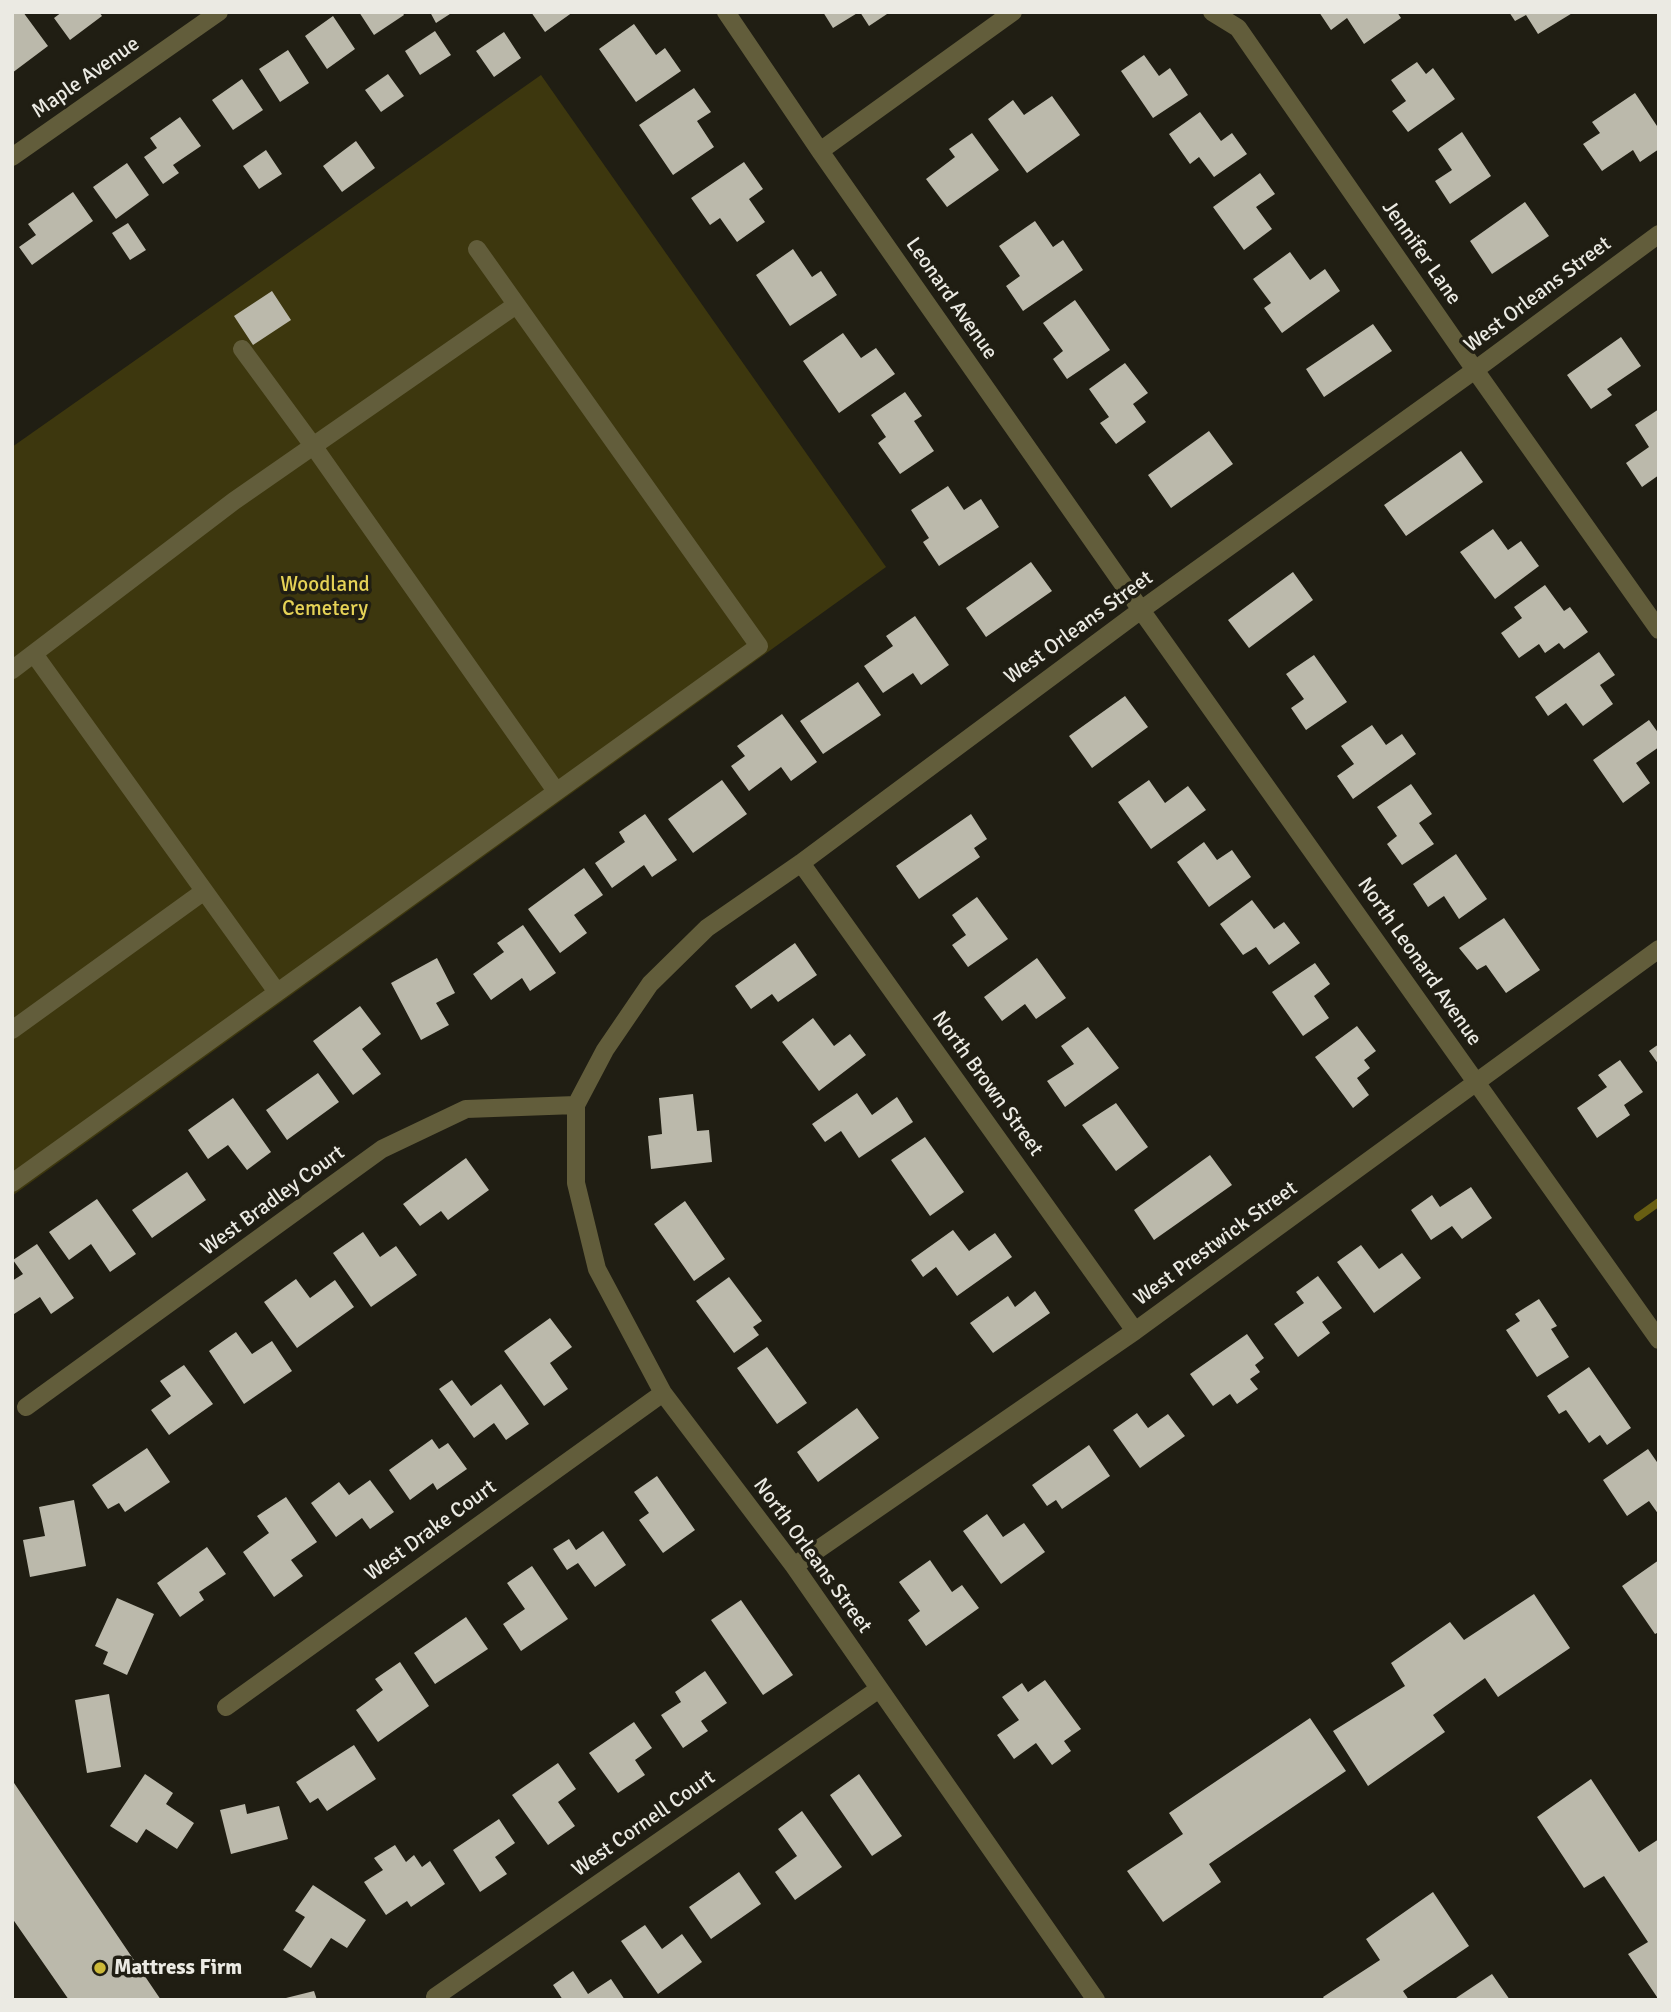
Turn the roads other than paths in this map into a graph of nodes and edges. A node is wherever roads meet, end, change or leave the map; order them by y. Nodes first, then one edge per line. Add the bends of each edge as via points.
1 (219, 12) edge
2 (726, 12) edge
3 (1013, 12) edge
4 (1212, 12) edge
5 (820, 151) junction
6 (12, 157) edge
7 (1659, 234) edge
8 (477, 248) dead end
9 (516, 304) junction
10 (242, 349) dead end
11 (1475, 370) junction
12 (314, 447) junction
13 (1141, 610) junction
14 (1659, 629) edge
15 (34, 654) junction
16 (12, 670) edge
17 (556, 791) junction
18 (801, 863) junction
19 (203, 892) junction
20 (1659, 949) edge
21 (277, 992) junction
22 (12, 1030) edge
23 (1476, 1082) junction
24 (576, 1105) junction
25 (12, 1183) edge
26 (1135, 1331) junction
27 (1659, 1340) edge
28 (663, 1393) junction
29 (26, 1407) dead end
30 (794, 1566) junction
31 (879, 1689) junction
32 (226, 1707) dead end
33 (435, 1997) dead end
34 (1096, 2000) edge

1 - 6 street, Maple Avenue
2 - 5 street, Leonard Avenue
3 - 5 street
4 - 11 street, Jennifer Lane via 1238,28
5 - 13 street, Leonard Avenue
7 - 11 street, West Orleans Street
8 - 9 street
9 - 12 street
9 - 17 street via 759,646
10 - 12 street
11 - 13 street, West Orleans Street
11 - 14 street, Jennifer Lane
12 - 15 street
12 - 17 street
13 - 18 street, West Orleans Street
13 - 23 street, North Leonard Avenue
15 - 16 street
15 - 19 street
17 - 21 street
18 - 24 street, West Orleans Street via 707,929 650,984 605,1050
18 - 26 street, North Brown Street
19 - 21 street
19 - 22 street
20 - 23 street, West Prestwick Street
21 - 25 street
23 - 26 street, West Prestwick Street
23 - 27 street, North Leonard Avenue
24 - 28 street, North Orleans Street via 576,1183 597,1269
24 - 29 street, West Bradley Court via 466,1109 382,1149
26 - 30 street, West Prestwick Street
28 - 30 street, North Orleans Street
28 - 32 street, West Drake Court
30 - 31 street, North Orleans Street
31 - 33 street, West Cornell Court
31 - 34 street, North Orleans Street

